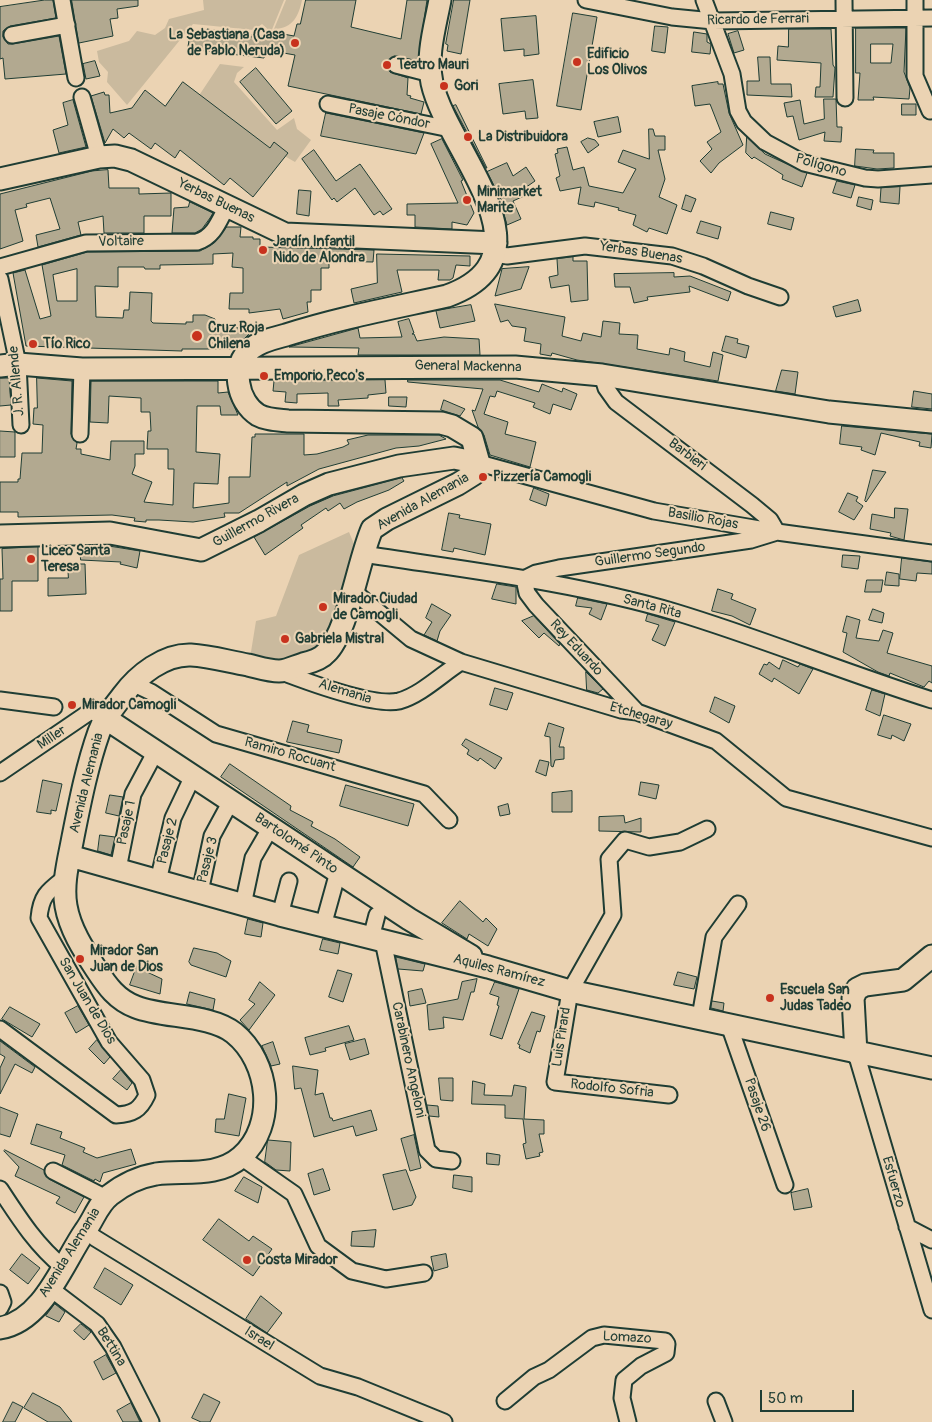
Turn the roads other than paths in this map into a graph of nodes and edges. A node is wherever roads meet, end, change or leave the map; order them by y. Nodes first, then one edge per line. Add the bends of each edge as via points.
1 (62, 0) edge
2 (440, 0) edge
3 (586, 0) edge
4 (704, 0) edge
5 (844, 0) edge
6 (915, 0) edge
7 (914, 18) junction
8 (932, 18) edge
9 (845, 19) junction
10 (713, 21) junction
11 (67, 25) junction
12 (12, 35) dead end
13 (396, 65) dead end
14 (430, 74) junction
15 (76, 78) dead end
16 (82, 97) dead end
17 (845, 98) dead end
18 (328, 104) dead end
19 (930, 112) dead end
20 (450, 129) junction
21 (98, 157) junction
22 (925, 175) edge
23 (0, 179) edge
24 (227, 206) junction
25 (496, 248) junction
26 (0, 267) edge
27 (0, 278) edge
28 (780, 296) dead end
29 (9, 365) edge
30 (238, 368) junction
31 (82, 369) junction
32 (602, 375) junction
33 (932, 422) edge
34 (21, 425) dead end
35 (80, 434) dead end
36 (479, 463) junction
37 (777, 532) junction
38 (0, 536) edge
39 (932, 553) edge
40 (362, 554) junction
41 (524, 579) junction
42 (352, 590) junction
43 (461, 662) junction
44 (280, 671) junction
45 (132, 683) junction
46 (0, 700) edge
47 (932, 700) edge
48 (54, 707) dead end
49 (637, 712) junction
50 (105, 718) junction
51 (156, 751) junction
52 (0, 773) edge
53 (193, 776) junction
54 (231, 801) junction
55 (449, 820) dead end
56 (271, 827) junction
57 (707, 829) dead end
58 (932, 838) edge
59 (70, 856) junction
60 (118, 870) junction
61 (338, 872) junction
62 (66, 877) junction
63 (158, 881) junction
64 (289, 881) dead end
65 (200, 892) junction
66 (243, 904) junction
67 (738, 904) dead end
68 (280, 915) junction
69 (377, 916) dead end
70 (323, 926) junction
71 (377, 940) junction
72 (932, 956) edge
73 (488, 967) junction
74 (570, 991) junction
75 (700, 1017) junction
76 (729, 1025) junction
77 (0, 1029) edge
78 (856, 1053) junction
79 (932, 1068) edge
80 (555, 1082) joint
81 (670, 1095) dead end
82 (242, 1156) junction
83 (452, 1161) dead end
84 (53, 1171) dead end
85 (784, 1185) dead end
86 (0, 1189) edge
87 (106, 1198) junction
88 (907, 1227) junction
89 (86, 1230) junction
90 (932, 1240) edge
91 (63, 1267) junction
92 (424, 1273) dead end
93 (51, 1289) junction
94 (0, 1293) edge
95 (0, 1308) edge
96 (932, 1310) edge
97 (0, 1328) edge
98 (505, 1401) dead end
99 (716, 1401) dead end
100 (151, 1422) edge
101 (444, 1422) edge
102 (628, 1422) edge
103 (724, 1422) edge

1 - 11 street
2 - 14 street
3 - 10 street, Ricardo de Ferrari via 672,17
4 - 10 street, Polígono
5 - 9 street
6 - 7 street
7 - 8 street, Ricardo de Ferrari
7 - 9 street, Ricardo de Ferrari
7 - 19 street via 915,76
9 - 10 street, Ricardo de Ferrari
9 - 17 street
10 - 22 street, Polígono via 732,74 738,110 744,122 765,142 804,163 865,178
11 - 12 street
11 - 15 street
13 - 14 street
14 - 20 street
16 - 21 street
18 - 20 street, Pasaje Cóndor
20 - 25 street via 482,190 490,212
21 - 23 street, Yerbas Buenas
21 - 24 street, Yerbas Buenas via 115,156 131,160
24 - 25 street, Yerbas Buenas via 284,234
24 - 26 street, Voltaire via 212,232 197,242 86,243
25 - 28 street, Yerbas Buenas via 507,256 593,246 672,256
25 - 30 street via 485,274 465,290 268,340 251,348
27 - 29 street, J. R. Allende
29 - 31 street, General Mackenna
29 - 34 street, J. R. Allende
30 - 31 street, General Mackenna
30 - 32 street, General Mackenna via 516,367
30 - 36 street, Avenida Alemania via 242,394 248,407 258,416 288,421 446,424 472,438
31 - 35 street
32 - 33 street, General Mackenna via 829,412
32 - 37 street, Barbieri via 616,402 752,505 770,520
36 - 37 street, Basilio Rojas via 654,511
36 - 38 street, Guillermo Rivera via 454,458 399,466 330,484 304,494 259,522 201,550 110,533
36 - 40 street, Avenida Alemania via 474,474 458,484 372,529
37 - 39 street, Basilio Rojas
37 - 41 street, Guillermo Segundo via 751,540 559,568
40 - 41 street, Santa Rita
40 - 42 street, Avenida Alemania
41 - 47 street, Santa Rita via 674,612
41 - 49 street, Rey Eduardo via 527,593 536,605
42 - 43 street, Etchegaray via 410,639
42 - 44 street, Avenida Alemania via 337,638 325,655
43 - 44 street, Alemania via 410,697 379,702
43 - 49 street, Etchegaray
44 - 45 street, Avenida Alemania via 189,654 149,668
45 - 50 street, Avenida Alemania
45 - 55 street, Ramiro Rocuant via 216,734 424,794
46 - 48 street
49 - 58 street, Etchegaray via 716,741 786,798
50 - 51 street, Bartolomé Pinto
50 - 52 street, Miller via 91,712
50 - 59 street, Avenida Alemania via 83,788
51 - 53 street, Bartolomé Pinto
51 - 60 street, Pasaje 1 via 133,794
53 - 54 street, Bartolomé Pinto
53 - 63 street, Pasaje 2 via 173,818
54 - 56 street, Bartolomé Pinto
54 - 65 street, Pasaje 3 via 212,836
56 - 61 street, Bartolomé Pinto
56 - 66 street via 253,858
57 - 74 street via 680,842 649,847 625,840 610,860 613,915
59 - 60 street, Aquiles Ramírez
59 - 62 street, Avenida Alemania
60 - 63 street, Aquiles Ramírez
61 - 70 street
61 - 73 street, Bartolomé Pinto
62 - 77 street, San Juan de Dios via 40,901 39,918 109,1042 142,1080 147,1095 141,1108 130,1114 116,1115
62 - 82 street, Avenida Alemania via 66,906 74,933 108,987 120,1000 138,1008 215,1024 235,1034 247,1048 261,1078 266,1106 258,1137
63 - 65 street, Aquiles Ramírez
64 - 68 street
65 - 66 street, Aquiles Ramírez
66 - 68 street, Aquiles Ramírez
67 - 75 street via 714,936
68 - 70 street, Aquiles Ramírez
69 - 71 street
70 - 71 street, Aquiles Ramírez
71 - 73 street, Aquiles Ramírez
71 - 83 street, Carabinero Angeloni via 427,1150 436,1159
72 - 78 street via 903,980 857,989 853,998
73 - 74 street, Aquiles Ramírez
74 - 75 street, Aquiles Ramírez
74 - 80 street, Luis Pirard
75 - 76 street, Aquiles Ramírez
76 - 78 street, Aquiles Ramírez
76 - 85 street, Pasaje 26
78 - 79 street, Aquiles Ramírez
78 - 88 street, Esfuerzo
80 - 81 street, Rodolfo Sofria
82 - 87 street, Avenida Alemania via 212,1170 144,1177 128,1182
82 - 92 street via 294,1194 318,1246 352,1271 386,1279
84 - 87 street
86 - 91 street via 27,1231 44,1252
87 - 89 street, Avenida Alemania
88 - 90 street
88 - 96 street, Esfuerzo
89 - 91 street, Avenida Alemania
89 - 101 street, Israel via 320,1376 358,1387
91 - 93 street, Avenida Alemania
93 - 97 street, Avenida Alemania via 24,1318
93 - 100 street, Bettina via 97,1324 113,1347
94 - 95 street via 3,1302
98 - 102 street, Lomazo via 592,1338 604,1335 665,1341 666,1353 641,1366 624,1380 622,1398
99 - 103 street

